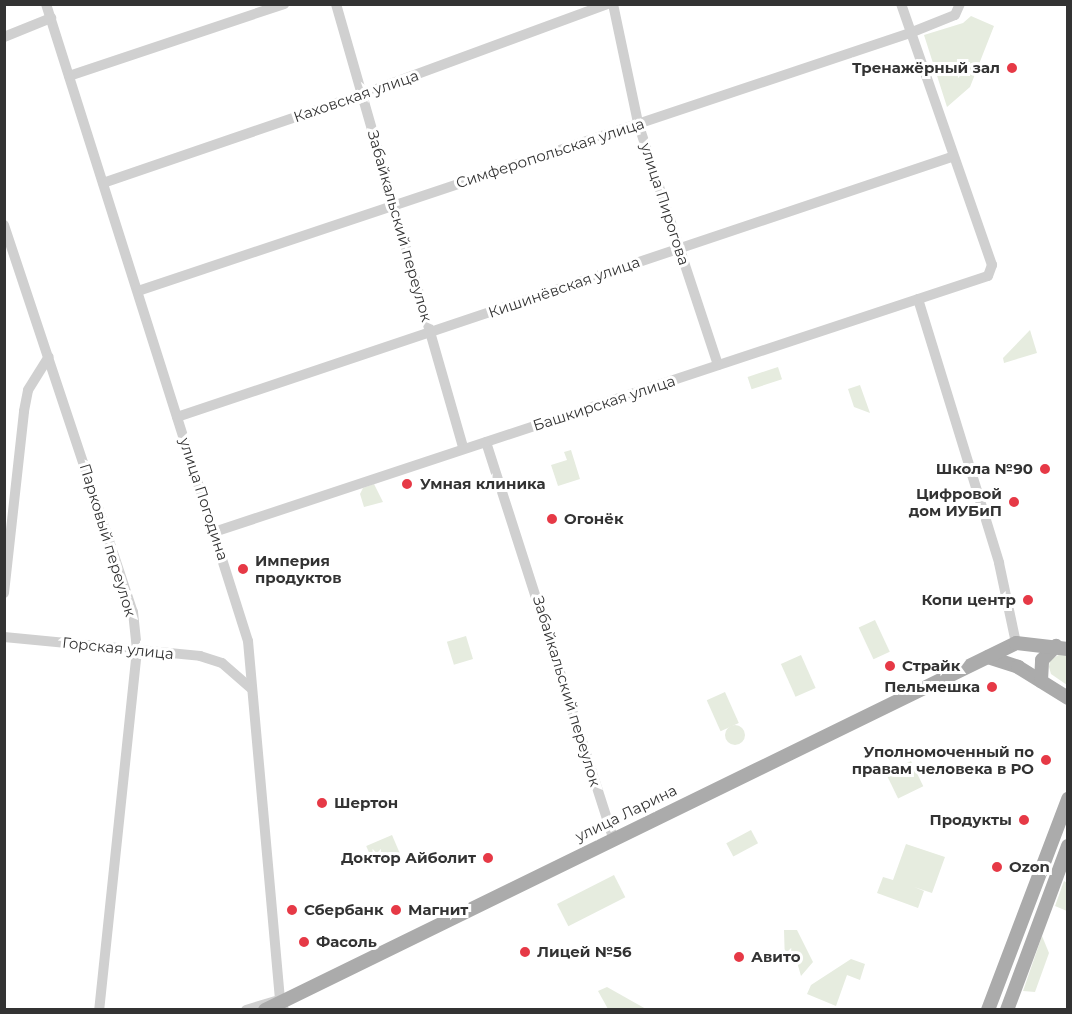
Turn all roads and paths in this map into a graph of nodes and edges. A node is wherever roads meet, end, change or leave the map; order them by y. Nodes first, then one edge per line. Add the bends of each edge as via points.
1 (46, 4) edge
2 (284, 4) edge
3 (336, 4) edge
4 (608, 4) edge
5 (613, 4) edge
6 (901, 4) edge
7 (960, 7) edge
8 (51, 18) junction
9 (910, 33) junction
10 (4, 37) edge
11 (69, 76) junction
12 (363, 94) junction
13 (638, 123) junction
14 (952, 157) junction
15 (104, 183) junction
16 (394, 205) junction
17 (4, 225) edge
18 (679, 246) junction
19 (138, 291) junction
20 (918, 299) junction
21 (430, 334) junction
22 (49, 357) junction
23 (718, 365) junction
24 (177, 417) junction
25 (486, 441) junction
26 (463, 448) junction
27 (214, 532) junction
28 (4, 593) edge
29 (4, 637) edge
30 (1017, 643) junction
31 (1062, 648) edge
32 (137, 650) junction
33 (988, 657) junction
34 (249, 659) junction
35 (1018, 667) junction
36 (230, 668) junction
37 (1041, 681) junction
38 (251, 688) junction
39 (1068, 698) edge
40 (1068, 799) edge
41 (613, 838) junction
42 (1068, 846) edge
43 (282, 1005) edge
44 (99, 1010) edge
45 (246, 1010) edge
46 (265, 1010) edge
47 (988, 1010) edge
48 (1007, 1010) edge

1 - 8 street, улица Погодина
2 - 11 street
3 - 12 street, Забайкальский переулок
4 - 12 street, Каховская улица
5 - 13 street, улица Пирогова
6 - 9 street
7 - 9 street, Симферопольская улица
8 - 10 street
8 - 11 street, улица Погодина
9 - 13 street, Симферопольская улица
9 - 14 street
11 - 15 street, улица Погодина
12 - 15 street, Каховская улица
12 - 16 street, Забайкальский переулок
13 - 16 street, Симферопольская улица
13 - 18 street, улица Пирогова
14 - 18 street, Кишинёвская улица
14 - 20 street, Башкирская улица via 992,271 988,276
15 - 19 street, улица Погодина
16 - 19 street, Симферопольская улица
16 - 21 street, Забайкальский переулок
17 - 22 street, Парковый переулок
18 - 21 street, Кишинёвская улица
18 - 23 street, улица Пирогова
19 - 24 street, улица Погодина
20 - 23 street, Башкирская улица
20 - 30 street
21 - 24 street, Кишинёвская улица
21 - 26 street, Забайкальский переулок
22 - 28 street via 28,390
22 - 32 street, Парковый переулок via 129,597
23 - 25 street, Башкирская улица
24 - 27 street, улица Погодина
25 - 26 street, Башкирская улица
25 - 41 street, Забайкальский переулок
26 - 27 street, Башкирская улица
27 - 34 street, улица Погодина via 248,641
29 - 32 street, Горская улица
30 - 31 main road
30 - 33 main road, улица Ларина
30 - 35 main road
31 - 37 main road via 1042,660
32 - 36 street, Горская улица via 200,656
32 - 44 street, Парковый переулок
33 - 35 main road
33 - 41 main road, улица Ларина
34 - 36 street via 245,667
34 - 38 street, улица Погодина
35 - 37 main road
36 - 38 street, Горская улица
37 - 39 main road
38 - 43 street, улица Погодина
40 - 47 main road
41 - 43 main road, улица Ларина
42 - 48 main road
43 - 45 street, улица Ларина
43 - 46 main road, улица Ларина

